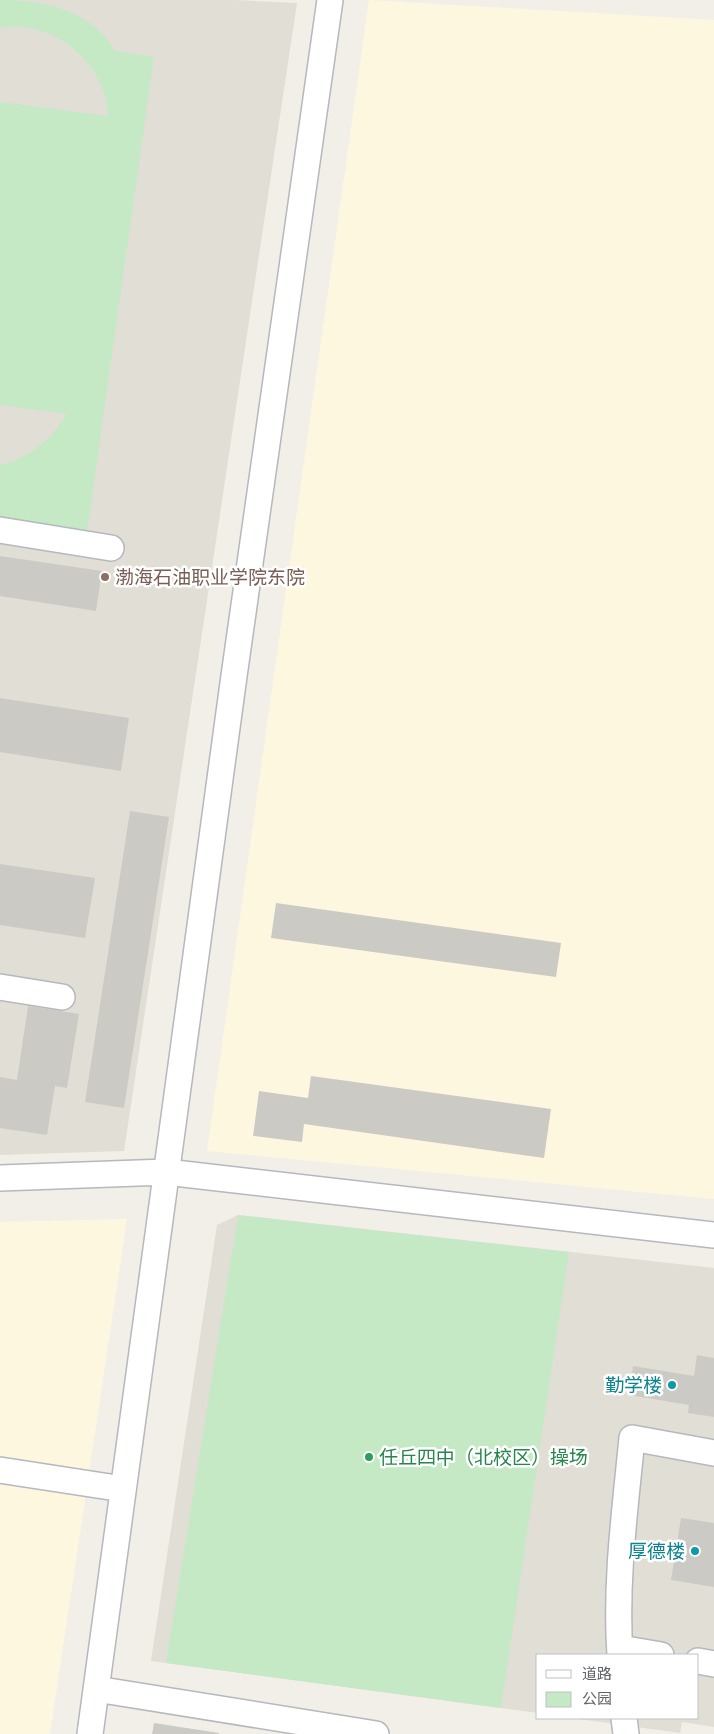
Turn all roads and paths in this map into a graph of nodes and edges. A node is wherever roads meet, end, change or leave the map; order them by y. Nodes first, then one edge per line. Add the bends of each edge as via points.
1 (330, 0) edge
2 (0, 530) edge
3 (111, 548) dead end
4 (0, 987) edge
5 (62, 997) dead end
6 (166, 1172) junction
7 (0, 1178) edge
8 (714, 1235) edge
9 (714, 1453) edge
10 (0, 1470) edge
11 (123, 1489) junction
12 (620, 1652) edge
13 (647, 1654) edge
14 (699, 1662) edge
15 (714, 1664) edge
16 (96, 1689) junction
17 (624, 1719) edge
18 (90, 1734) edge
19 (376, 1734) edge
20 (626, 1734) edge

1 - 6 street
2 - 3 street
4 - 5 street
6 - 7 street
6 - 8 street
6 - 11 street
9 - 12 street via 632,1438 618,1618
10 - 11 street
11 - 16 street
12 - 13 street
14 - 15 street
16 - 18 street
16 - 19 street
17 - 20 street

